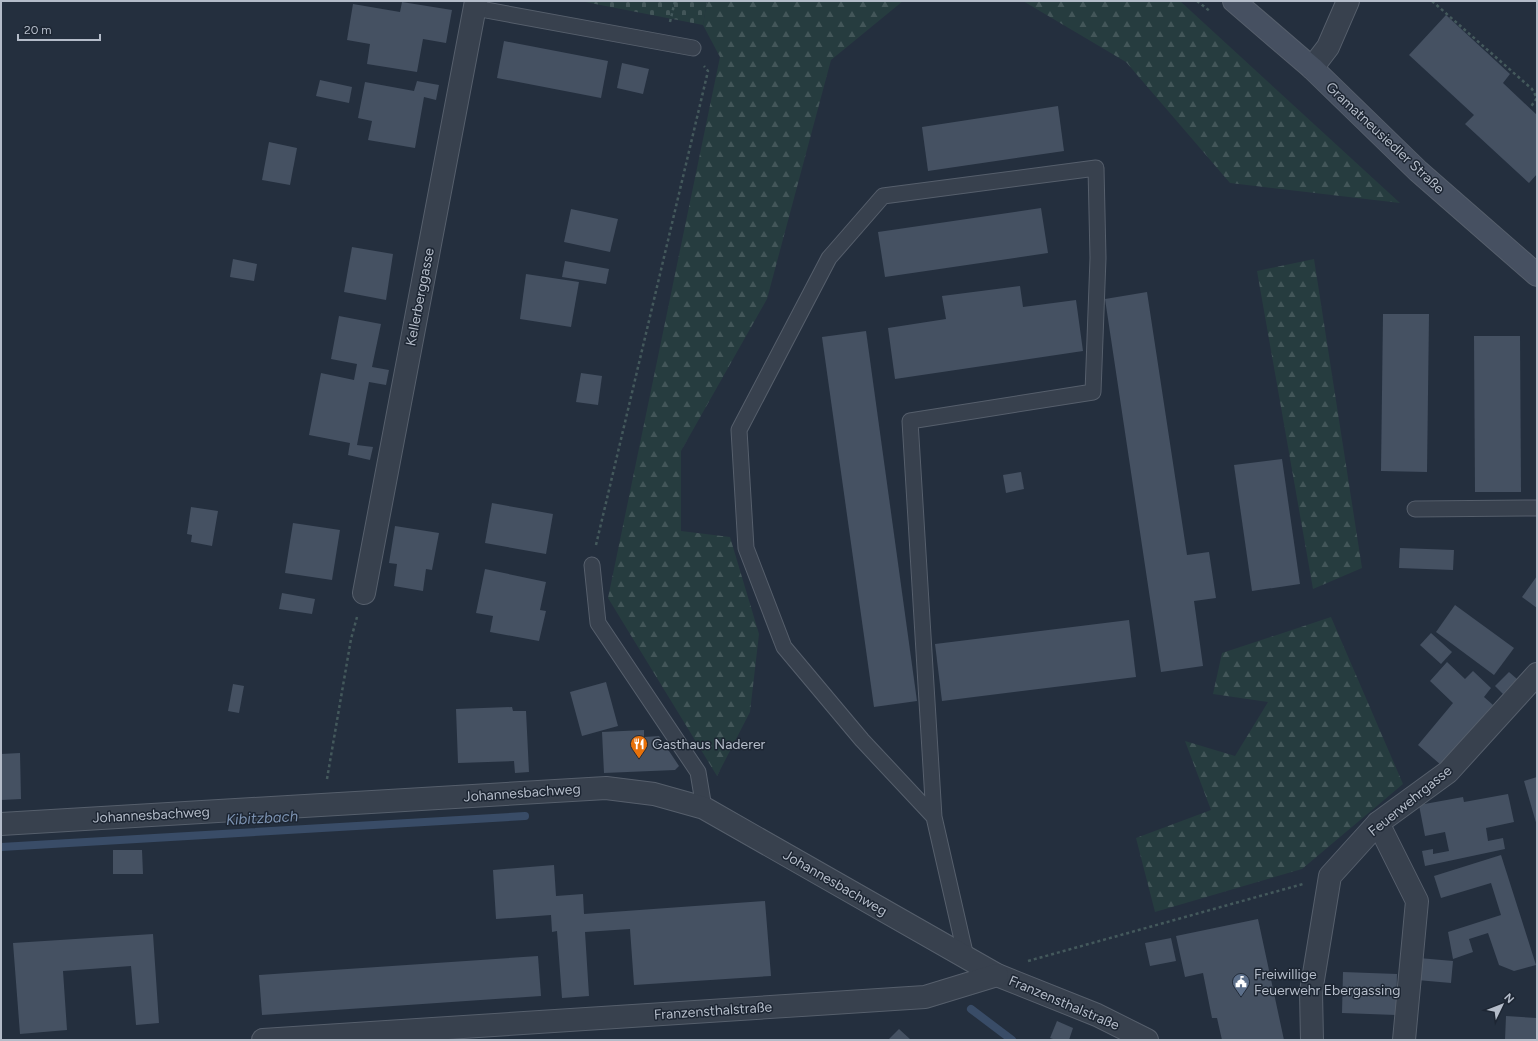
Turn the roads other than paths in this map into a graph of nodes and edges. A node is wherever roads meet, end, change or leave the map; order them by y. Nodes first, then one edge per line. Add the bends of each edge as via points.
1 (1234, 1) edge
2 (1348, 1) edge
3 (475, 4) edge
4 (693, 48) road end
5 (1312, 68) junction
6 (1537, 275) edge
7 (1537, 508) edge
8 (1415, 509) dead end
9 (592, 565) road end
10 (364, 593) road end
11 (1537, 674) edge
12 (704, 808) junction
13 (934, 817) junction
14 (1378, 823) junction
15 (1, 824) edge
16 (966, 957) junction
17 (997, 975) junction
18 (263, 1040) edge
19 (1147, 1040) edge
20 (1312, 1040) edge
21 (1404, 1040) edge

1 - 5 main road, Gramatneusiedler Straße
2 - 5 street via 1328,47
3 - 4 lane
3 - 10 street, Kellerberggasse
5 - 6 main road, Gramatneusiedler Straße via 1418,171
7 - 8 lane
9 - 12 lane via 598,623 698,772
11 - 14 street, Feuerwehrgasse via 1448,772
12 - 15 street, Johannesbachweg via 654,794 606,788
12 - 16 street, Johannesbachweg
13 - 13 lane via 862,740 784,647 746,548 739,430 829,258 883,196 1096,168 1098,258 1093,392 910,421
13 - 16 lane
14 - 20 street, Feuerwehrgasse via 1330,876 1310,992
14 - 21 street via 1417,901
16 - 17 street, Johannesbachweg
17 - 18 street, Franzensthalstraße via 925,997
17 - 19 street, Franzensthalstraße via 1097,1015

